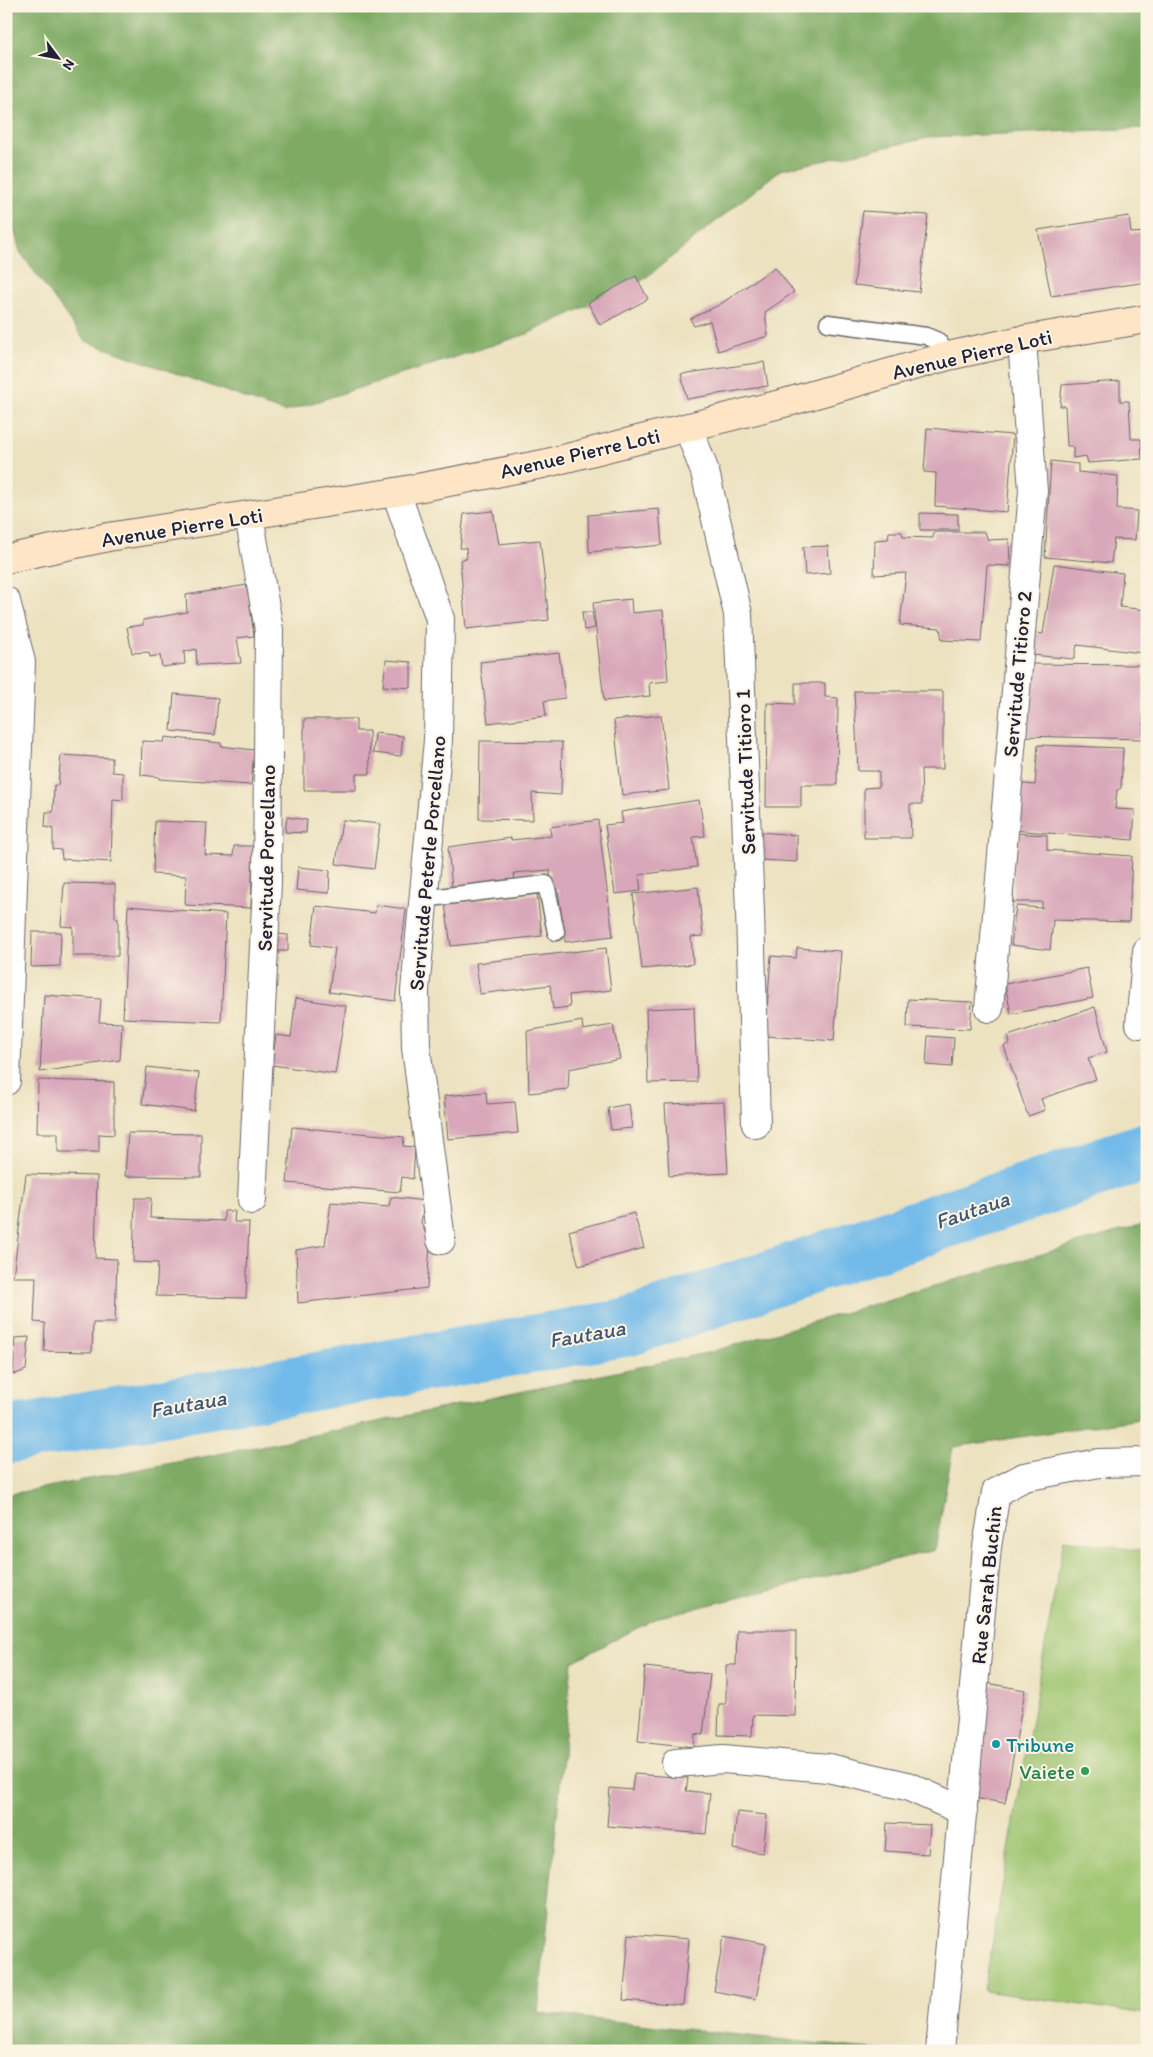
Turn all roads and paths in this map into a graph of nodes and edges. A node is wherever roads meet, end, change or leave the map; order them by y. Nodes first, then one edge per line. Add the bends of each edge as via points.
1 (1147, 319) edge
2 (828, 323) dead end
3 (1022, 340) junction
4 (948, 356) junction
5 (688, 427) junction
6 (396, 492) junction
7 (249, 516) junction
8 (6, 559) edge
9 (6, 601) edge
10 (422, 899) junction
11 (556, 932) dead end
12 (1147, 951) edge
13 (989, 1008) dead end
14 (1140, 1024) dead end
15 (6, 1081) edge
16 (756, 1124) dead end
17 (252, 1200) dead end
18 (441, 1240) dead end
19 (1147, 1462) edge
20 (676, 1763) dead end
21 (962, 1821) junction
22 (940, 2051) edge

1 - 3 main road, Avenue Pierre Loti
2 - 4 lane via 926,336 938,341
3 - 4 main road, Avenue Pierre Loti
3 - 13 street, Servitude Titioro 2 via 1033,491
4 - 5 main road, Avenue Pierre Loti
5 - 6 main road, Avenue Pierre Loti via 543,464
5 - 16 street, Servitude Titioro 1 via 705,472 738,614
6 - 7 main road, Avenue Pierre Loti
6 - 10 street, Servitude Peterle Porcellano via 440,619 438,740
7 - 8 main road, Avenue Pierre Loti via 108,537
7 - 17 street, Servitude Porcellano via 269,630 267,883
9 - 15 street via 21,662
10 - 11 lane via 546,884
10 - 18 street, Servitude Peterle Porcellano via 416,1048
12 - 14 street
19 - 21 street, Rue Sarah Buchin via 1099,1463 1024,1476 996,1492 987,1548
20 - 21 street via 723,1759 828,1768 907,1786
21 - 22 street

